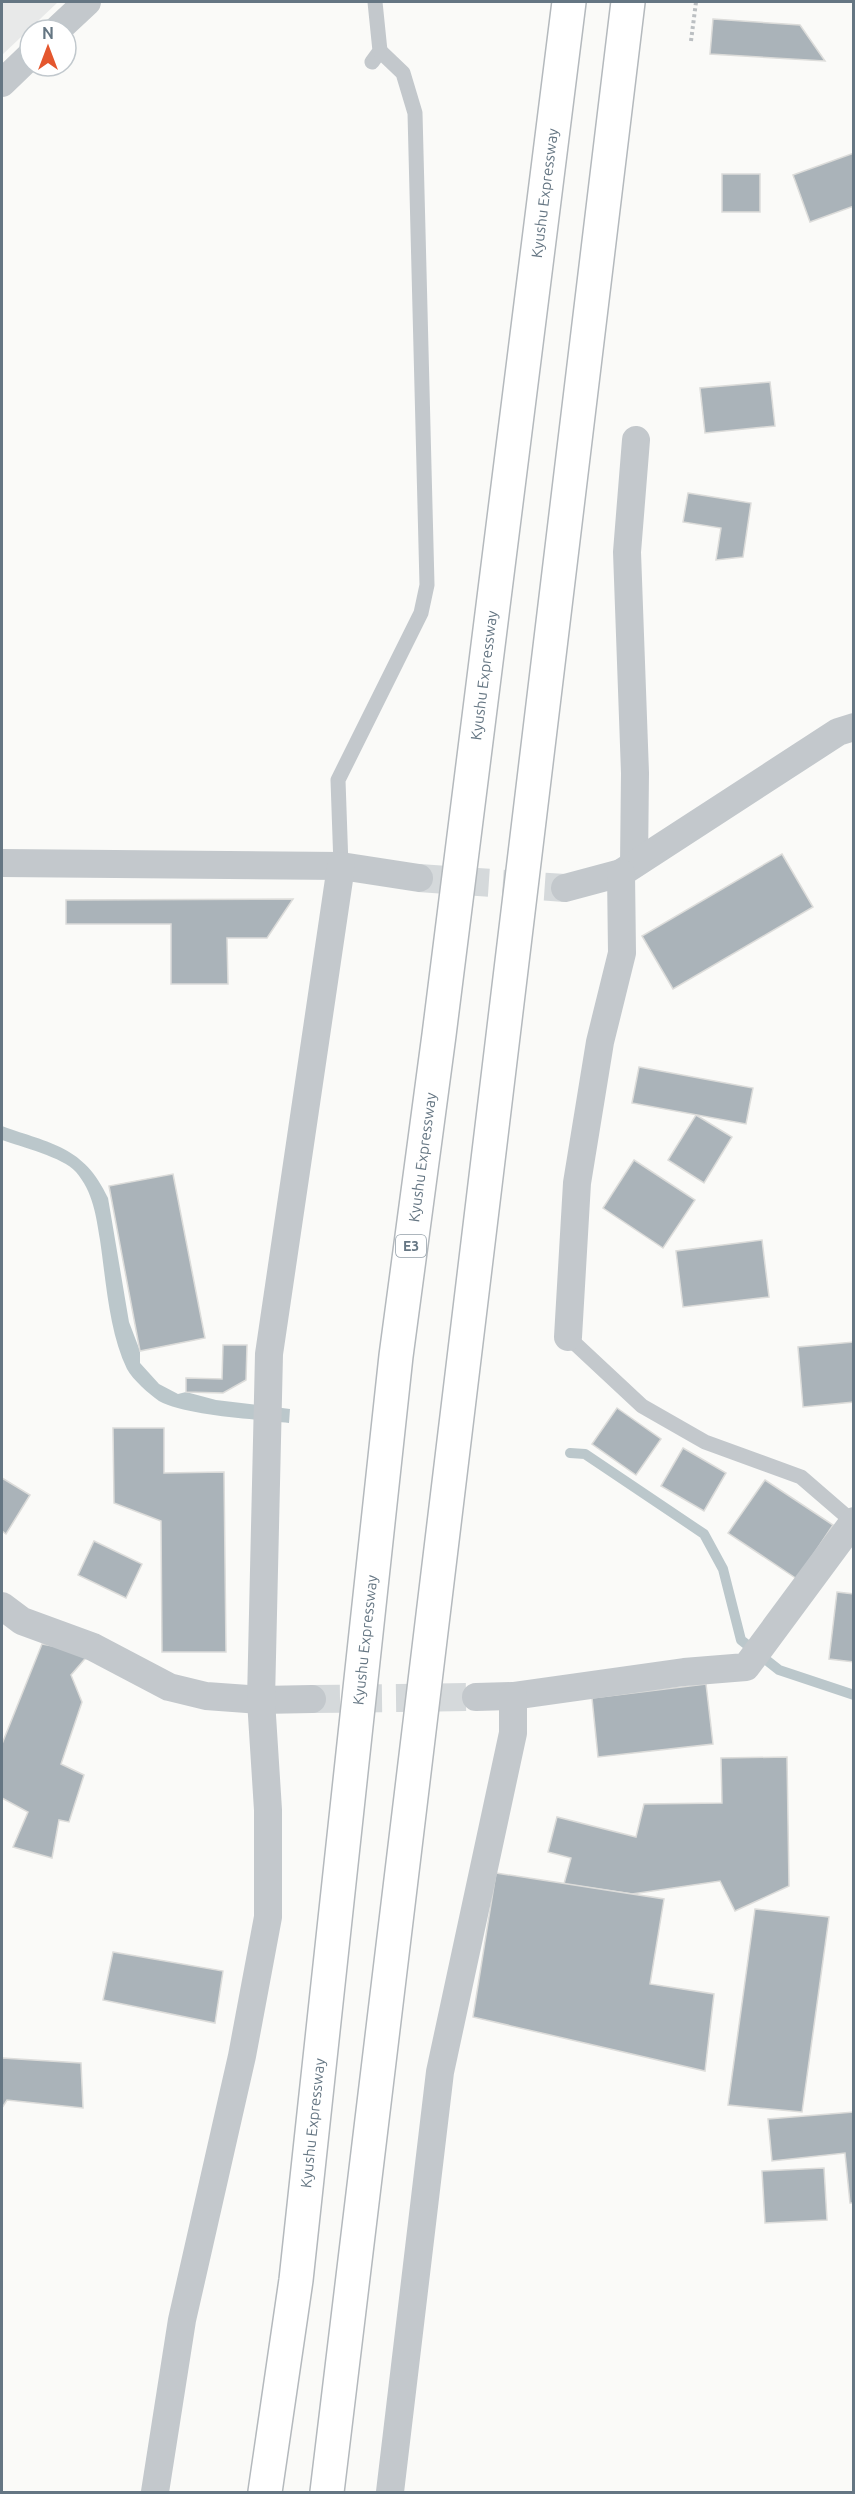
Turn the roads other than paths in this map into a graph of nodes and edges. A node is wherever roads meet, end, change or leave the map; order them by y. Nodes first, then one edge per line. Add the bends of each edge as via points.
1 (87, 2) edge
2 (375, 2) edge
3 (569, 2) edge
4 (628, 2) edge
5 (70, 18) edge
6 (18, 68) edge
7 (2, 83) edge
8 (636, 440) dead end
9 (854, 726) edge
10 (2, 863) edge
11 (341, 866) junction
12 (627, 869) junction
13 (418, 878) tunnel mouth
14 (565, 888) tunnel mouth
15 (568, 1336) joint
16 (853, 1521) edge
17 (2, 1606) edge
18 (513, 1696) junction
19 (476, 1697) tunnel mouth
20 (312, 1699) tunnel mouth
21 (261, 1700) junction
22 (155, 2493) edge
23 (265, 2493) edge
24 (327, 2493) edge
25 (390, 2493) edge

1 - 5 street
2 - 11 lane via 376,56 403,73 415,113 427,585 421,613 338,780
3 - 23 highway, Kyushu Expressway / E3 via 396,1356 298,2257
4 - 24 highway
6 - 7 street
8 - 12 street via 627,552 635,773
9 - 12 street via 838,732
10 - 11 street
11 - 13 street
11 - 21 street via 269,1354
12 - 14 street
12 - 15 street via 622,953 600,1042 577,1183
15 - 16 lane via 642,1406 705,1442 801,1477
16 - 18 street via 746,1667
17 - 21 street via 22,1621 93,1647 169,1687 206,1696
18 - 19 street
18 - 25 street via 513,1733 440,2072
20 - 21 street
21 - 22 street via 268,1810 268,1917 242,2056 182,2320

